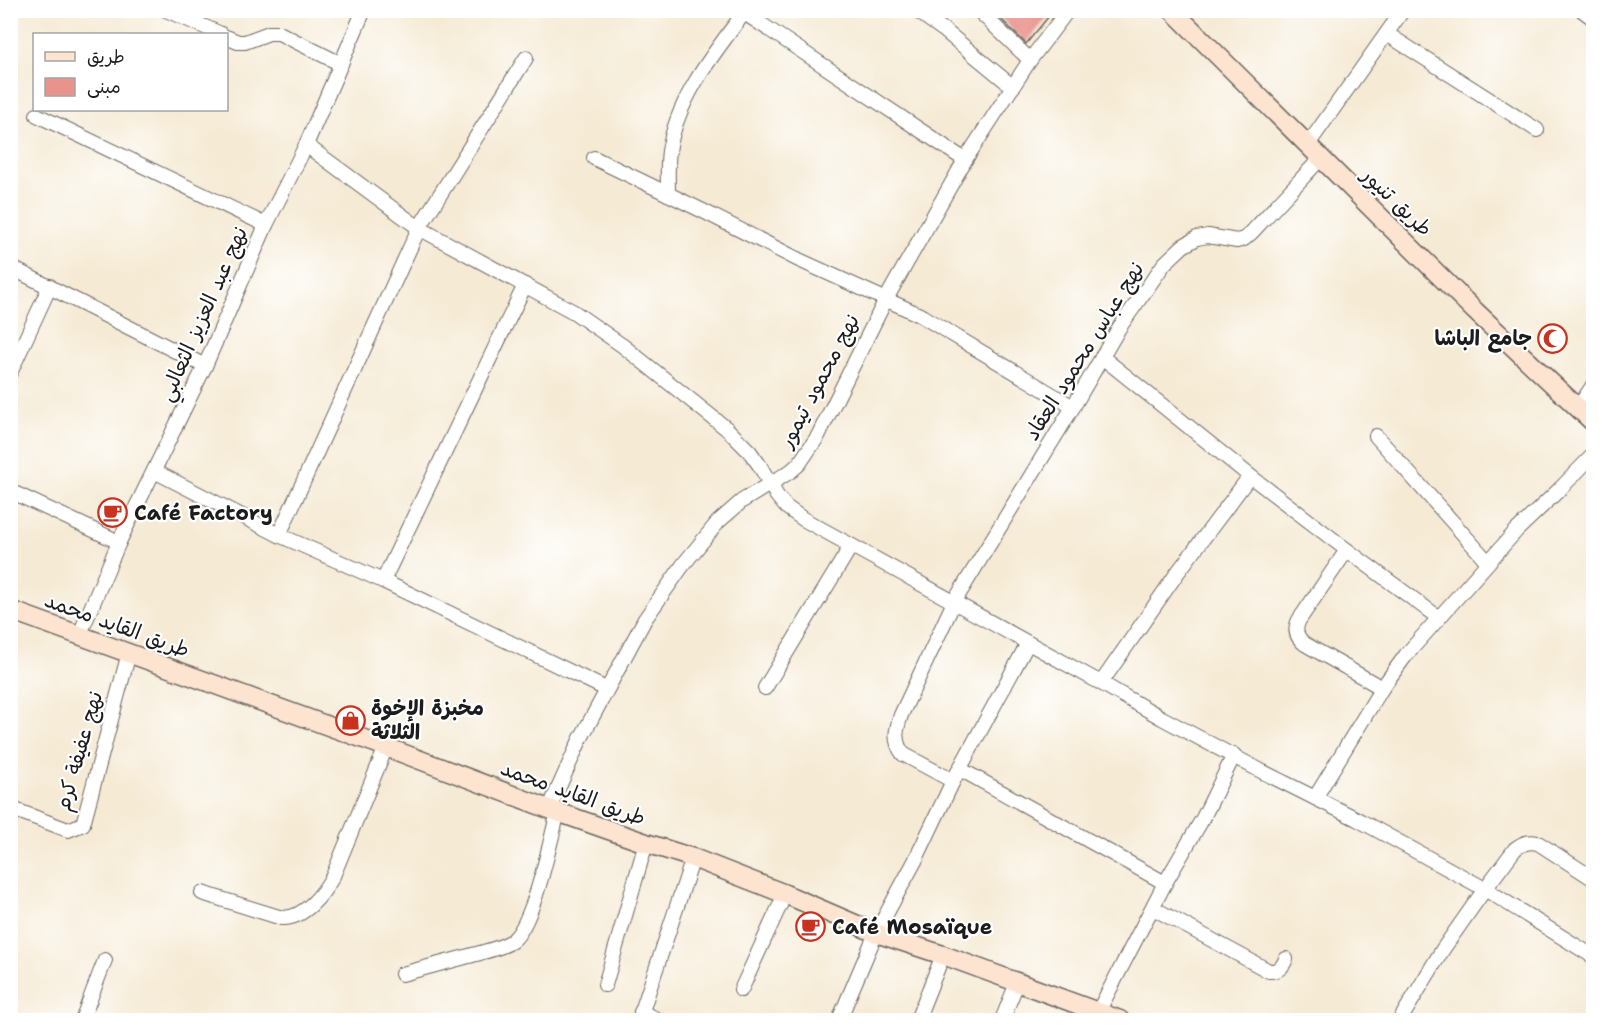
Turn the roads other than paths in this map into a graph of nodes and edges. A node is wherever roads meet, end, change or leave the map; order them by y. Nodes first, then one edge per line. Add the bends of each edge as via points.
1 (166, 10) edge
2 (364, 10) edge
3 (916, 10) edge
4 (978, 10) edge
5 (1068, 10) edge
6 (1172, 10) edge
7 (1403, 10) edge
8 (1582, 10) edge
9 (742, 12) edge
10 (1593, 19) edge
11 (219, 33) edge
12 (1387, 34) junction
13 (228, 38) edge
14 (526, 58) dead end
15 (1030, 60) junction
16 (341, 64) junction
17 (1013, 87) junction
18 (37, 115) dead end
19 (1537, 130) dead end
20 (306, 145) junction
21 (1307, 146) junction
22 (594, 158) dead end
23 (1320, 159) junction
24 (965, 160) junction
25 (668, 194) junction
26 (266, 225) junction
27 (418, 228) junction
28 (10, 267) edge
29 (525, 285) junction
30 (50, 286) junction
31 (886, 299) junction
32 (1102, 357) junction
33 (205, 366) junction
34 (10, 374) edge
35 (1593, 384) edge
36 (1073, 408) junction
37 (1578, 408) junction
38 (1593, 423) edge
39 (1376, 436) dead end
40 (1593, 454) edge
41 (154, 471) junction
42 (1250, 476) junction
43 (769, 483) junction
44 (10, 491) edge
45 (279, 535) junction
46 (119, 542) junction
47 (851, 546) junction
48 (1347, 550) junction
49 (1488, 562) junction
50 (383, 581) junction
51 (954, 602) junction
52 (10, 610) edge
53 (1439, 618) junction
54 (80, 634) junction
55 (1028, 643) junction
56 (129, 653) junction
57 (1101, 683) junction
58 (765, 688) dead end
59 (1382, 688) junction
60 (606, 689) junction
61 (386, 747) junction
62 (1234, 756) junction
63 (957, 775) junction
64 (1315, 798) junction
65 (10, 808) edge
66 (553, 810) junction
67 (646, 843) junction
68 (693, 858) junction
69 (1593, 879) edge
70 (1165, 883) junction
71 (1485, 889) junction
72 (202, 893) dead end
73 (785, 894) junction
74 (1153, 908) junction
75 (876, 933) junction
76 (943, 954) junction
77 (1593, 957) edge
78 (1286, 959) dead end
79 (105, 960) dead end
80 (402, 974) dead end
81 (1017, 983) junction
82 (605, 985) dead end
83 (741, 990) dead end
84 (1098, 1012) junction
85 (640, 1016) edge
86 (82, 1020) edge
87 (659, 1020) edge
88 (838, 1020) edge
89 (917, 1020) edge
90 (1002, 1020) edge
91 (1120, 1020) edge
92 (1401, 1020) edge

1 - 11 street
2 - 16 street, نهج عبد العزيز الثعالبي
3 - 17 street
4 - 15 street
5 - 15 street, نهج محمود تيمور
6 - 21 main road, طريق تنيور
7 - 12 street
8 - 10 street
9 - 24 street
9 - 25 street via 683,104 669,153
12 - 19 street
12 - 21 street
13 - 16 street via 245,42 279,33
14 - 27 street
15 - 17 street, نهج محمود تيمور
16 - 20 street, نهج عبد العزيز الثعالبي
17 - 24 street, نهج محمود تيمور
18 - 26 street
20 - 26 street, نهج عبد العزيز الثعالبي
20 - 27 street
21 - 23 main road, طريق تنيور
22 - 25 street
23 - 32 street, نهج عباس محمود العقاد via 1244,239 1208,236 1183,246 1164,264
23 - 37 main road, طريق تنيور
24 - 31 street, نهج محمود تيمور
25 - 31 street
26 - 33 street, نهج عبد العزيز الثعالبي
27 - 29 street
27 - 45 street
28 - 30 street
29 - 43 street via 574,312 677,387 750,452
29 - 50 street
30 - 33 street
30 - 34 street
31 - 36 street via 920,315
31 - 43 street, نهج محمود تيمور via 818,436 795,468
32 - 36 street, نهج عباس محمود العقاد
32 - 42 street
33 - 41 street, نهج عبد العزيز الثعالبي
35 - 37 street
36 - 51 street, نهج عباس محمود العقاد
37 - 38 main road, طريق تنيور
39 - 49 street
40 - 49 street
41 - 45 street
41 - 46 street, نهج عبد العزيز الثعالبي
42 - 48 street
42 - 57 street
43 - 47 street via 786,507
43 - 60 street, نهج محمود تيمور via 718,522 682,565 645,619
44 - 46 street
45 - 50 street
46 - 54 street, نهج عبد العزيز الثعالبي
47 - 51 street
47 - 58 street
48 - 53 street
48 - 59 street via 1299,620 1296,633 1305,644
49 - 53 street
50 - 60 street
51 - 55 street
51 - 63 street, نهج عباس محمود العقاد via 901,715 896,738 903,753
52 - 54 main road, طريق القايد محمد
53 - 59 street
54 - 56 main road, طريق القايد محمد
55 - 57 street
55 - 63 street
56 - 61 main road, طريق القايد محمد
56 - 65 street, نهج عفيفة كرم via 83,824 68,830
57 - 62 street
59 - 64 street
60 - 66 street, نهج محمود تيمور via 580,740
61 - 66 main road, طريق القايد محمد
61 - 72 street via 333,876 309,906 282,918
62 - 64 street
62 - 70 street
63 - 70 street, نهج عباس محمود العقاد
63 - 75 street
64 - 71 street
66 - 67 main road, طريق القايد محمد
66 - 80 street, نهج محمود تيمور via 536,893 524,925 512,941
67 - 68 main road, طريق القايد محمد
67 - 82 street
68 - 73 main road, طريق القايد محمد
68 - 85 street
69 - 71 street via 1538,843 1530,842 1515,849
70 - 74 street
71 - 77 street
71 - 92 street
73 - 75 main road, طريق القايد محمد
73 - 83 street
74 - 78 street via 1269,971 1281,969
74 - 84 street
75 - 76 main road, طريق القايد محمد
75 - 88 street
76 - 81 main road, طريق القايد محمد
76 - 89 street
79 - 86 street
81 - 84 main road, طريق القايد محمد
81 - 90 street
84 - 91 main road, طريق القايد محمد
85 - 87 street

